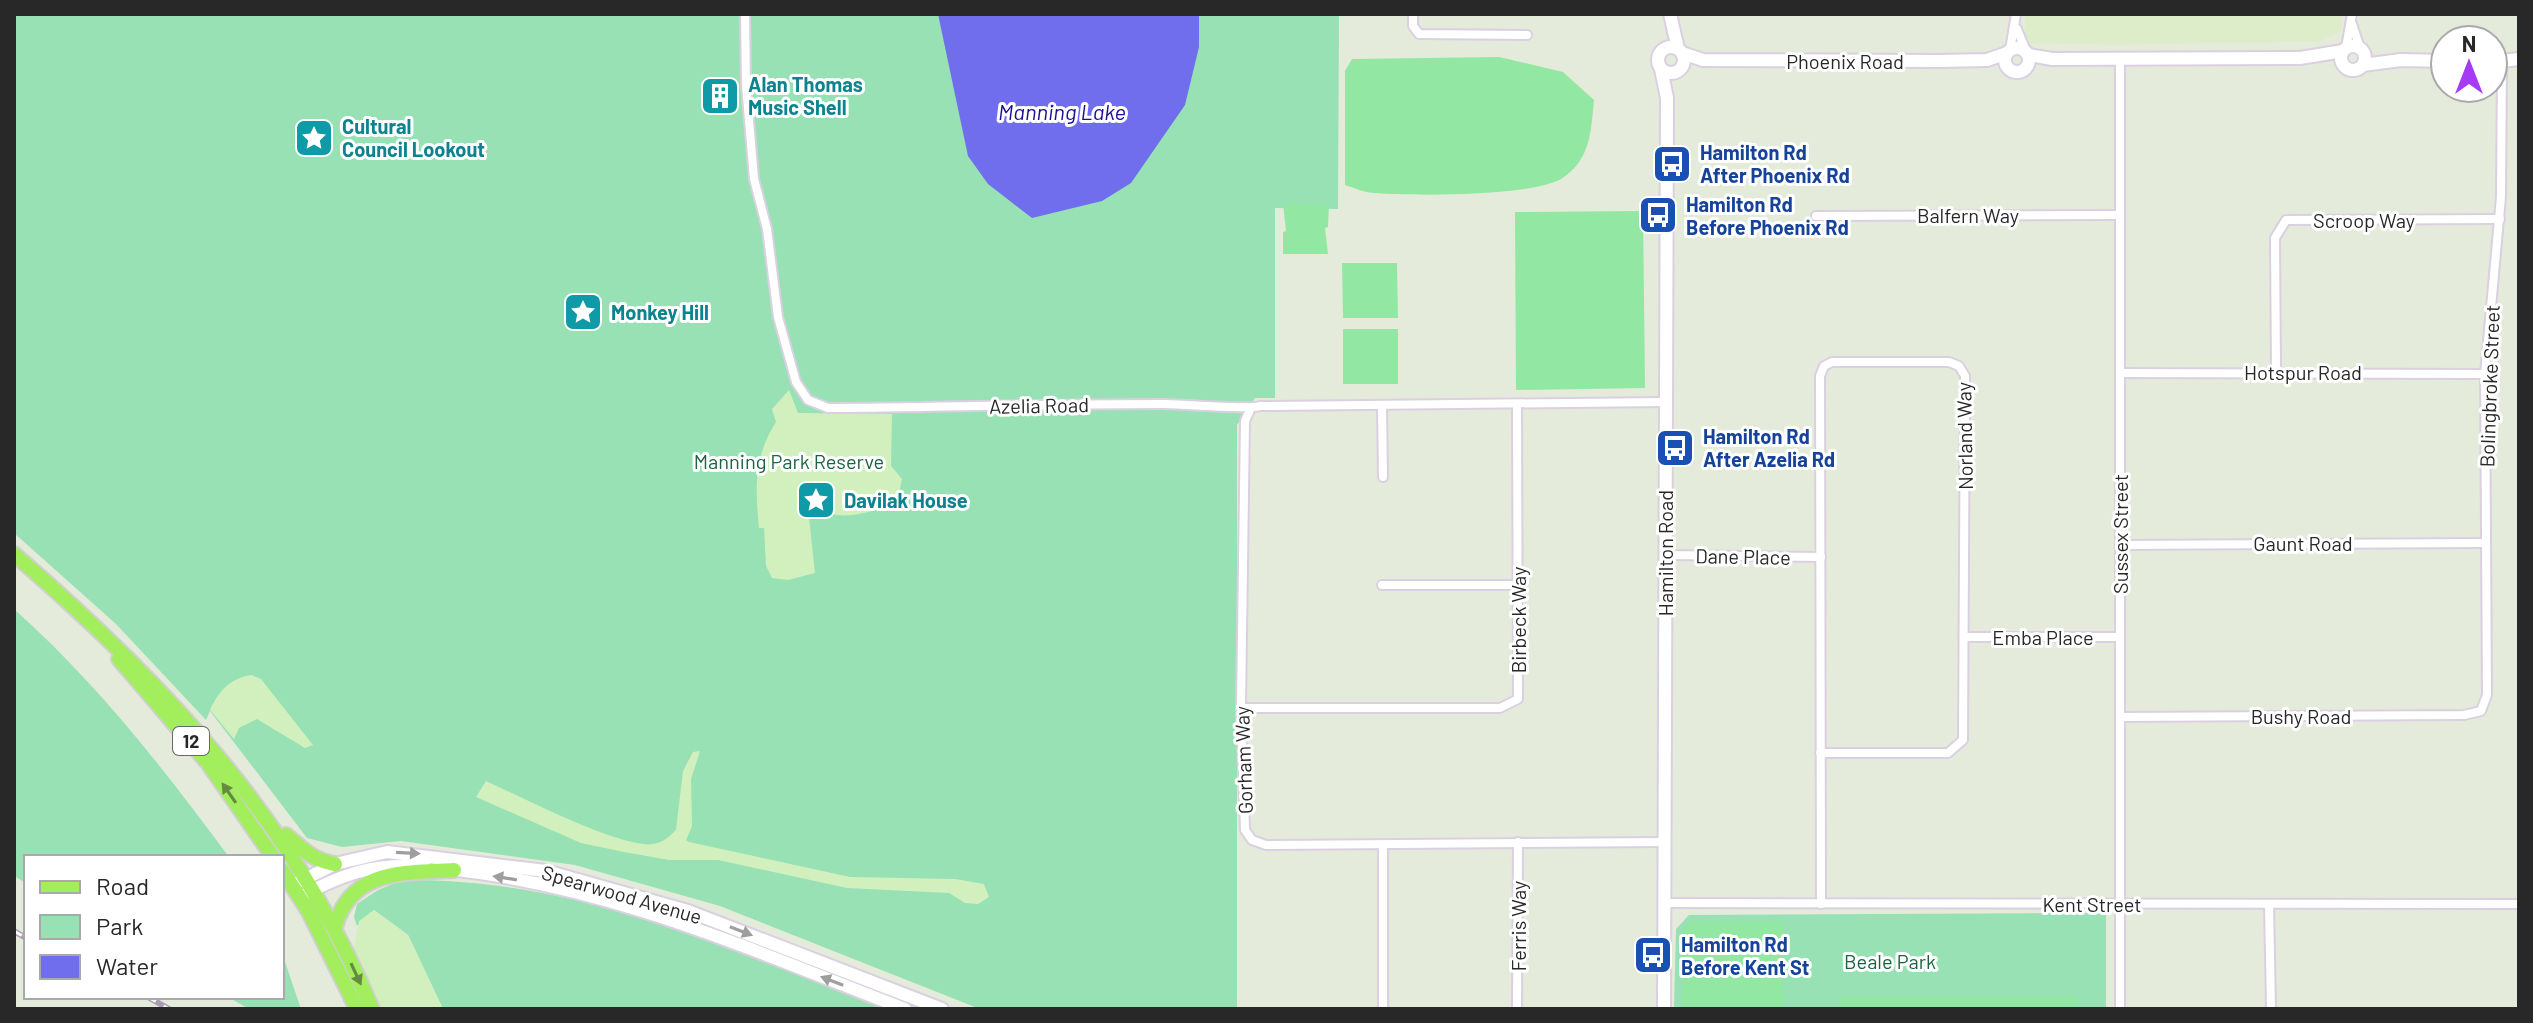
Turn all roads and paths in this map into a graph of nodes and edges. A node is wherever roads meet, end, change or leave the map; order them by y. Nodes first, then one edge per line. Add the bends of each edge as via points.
1 (745, 14) edge
2 (1413, 14) edge
3 (1663, 14) edge
4 (1670, 14) edge
5 (2016, 14) edge
6 (2352, 18) edge
7 (2016, 29) junction
8 (1527, 35) dead end
9 (2345, 49) junction
10 (2009, 52) junction
11 (2362, 56) junction
12 (1677, 57) junction
13 (2027, 57) junction
14 (2300, 58) junction
15 (1987, 60) junction
16 (2120, 60) junction
17 (2429, 61) edge
18 (2344, 66) junction
19 (2009, 68) junction
20 (1661, 69) junction
21 (1667, 98) junction
22 (2499, 104) edge
23 (2120, 215) junction
24 (1816, 216) dead end
25 (2500, 219) junction
26 (2276, 371) junction
27 (2120, 373) junction
28 (2485, 374) junction
29 (1665, 402) junction
30 (1382, 405) junction
31 (1517, 405) junction
32 (1250, 410) junction
33 (1383, 477) dead end
34 (2485, 543) junction
35 (2120, 545) junction
36 (14, 554) edge
37 (1665, 555) junction
38 (1821, 557) junction
39 (1382, 585) dead end
40 (1517, 585) junction
41 (100, 632) junction
42 (1965, 637) junction
43 (2120, 637) junction
44 (1241, 708) junction
45 (2481, 711) joint
46 (2120, 717) junction
47 (1820, 753) junction
48 (270, 822) junction
49 (1518, 842) junction
50 (1665, 842) junction
51 (1383, 845) junction
52 (272, 855) edge
53 (335, 864) junction
54 (454, 870) junction
55 (284, 873) edge
56 (311, 884) junction
57 (296, 891) junction
58 (1665, 903) junction
59 (2119, 903) junction
60 (1821, 904) junction
61 (2269, 904) junction
62 (2519, 904) edge
63 (335, 927) junction
64 (357, 1009) edge
65 (372, 1009) edge
66 (905, 1009) edge
67 (942, 1009) edge
68 (1383, 1009) edge
69 (1517, 1009) edge
70 (1664, 1009) edge
71 (2120, 1009) edge
72 (2271, 1009) edge

1 - 32 street, Azelia Road via 754,179 767,227 778,317 796,382 808,400 828,408 1110,404 1228,405
2 - 8 street via 1419,34
3 - 12 main road
4 - 12 main road
5 - 7 street
6 - 9 street
6 - 11 street
7 - 10 street
7 - 13 street
9 - 11 main road
9 - 14 main road
9 - 18 main road
10 - 13 main road
10 - 15 main road, Phoenix Road
10 - 19 main road
11 - 17 main road
11 - 18 main road via 2352,70
12 - 15 main road, Phoenix Road
12 - 20 main road, Phoenix Road via 1672,73
12 - 20 main road via 1658,58
12 - 21 main road, Hamilton Road
13 - 16 main road
13 - 19 main road via 2018,72
14 - 16 main road
14 - 18 main road
15 - 19 main road, Phoenix Road
16 - 23 street, Sussex Street
20 - 21 main road, Hamilton Road
21 - 29 main road, Hamilton Road
22 - 25 street, Bolingbroke Street
23 - 24 street, Balfern Way
23 - 27 street, Sussex Street
25 - 26 street, Scroop Way via 2286,220 2275,238
25 - 28 street, Bolingbroke Street
26 - 27 street, Hotspur Road
26 - 28 street, Hotspur Road
27 - 35 street, Sussex Street
28 - 34 street, Bolingbroke Street
29 - 31 street, Azelia Road
29 - 37 main road, Hamilton Road
30 - 31 street, Azelia Road
30 - 32 street, Azelia Road
30 - 33 street
31 - 40 street, Birbeck Way
32 - 44 street, Gorham Way via 1245,421
34 - 35 street, Gaunt Road
34 - 45 street, Bolingbroke Street via 2487,695
35 - 43 street, Sussex Street
36 - 41 main road, 12
37 - 38 street, Dane Place
37 - 50 main road, Hamilton Road
38 - 42 street, Norland Way via 1824,366 1959,366 1965,376
38 - 47 street, Norland Way
39 - 40 street
40 - 44 street, Birbeck Way via 1518,699 1500,708
41 - 48 main road, 12 via 160,689
52 -> 41 main road, 12 via 202,755
42 - 43 street, Emba Place
42 - 47 street, Norland Way via 1963,740 1948,753
43 - 46 street, Sussex Street
44 - 51 street, Gorham Way via 1245,830 1252,840 1266,845
45 - 46 street, Bushy Road
46 - 59 street, Sussex Street
47 - 60 street, Norland Way
48 - 53 main road via 304,853
48 - 56 main road, 12
49 - 50 street, Gorham Way
49 - 51 street, Gorham Way
49 - 69 street, Ferris Way
50 - 58 main road, Hamilton Road
51 - 68 street
53 - 56 main road, Spearwood Avenue
53 -> 67 main road, Spearwood Avenue via 362,855 412,852 546,871 688,911
54 - 56 main road, Spearwood Avenue via 387,864
54 - 63 main road via 390,874 362,885 344,901
66 -> 54 main road, Spearwood Avenue via 644,911 538,883
55 - 57 main road
56 - 57 main road, Spearwood Avenue
56 - 63 main road, 12
57 - 64 main road
58 - 60 street, Kent Street
58 - 70 main road, Hamilton Road
59 - 60 street, Kent Street
59 - 61 street, Kent Street
59 - 71 street, Sussex Street
61 - 62 street, Kent Street
61 - 72 street
63 -> 65 main road, 12

